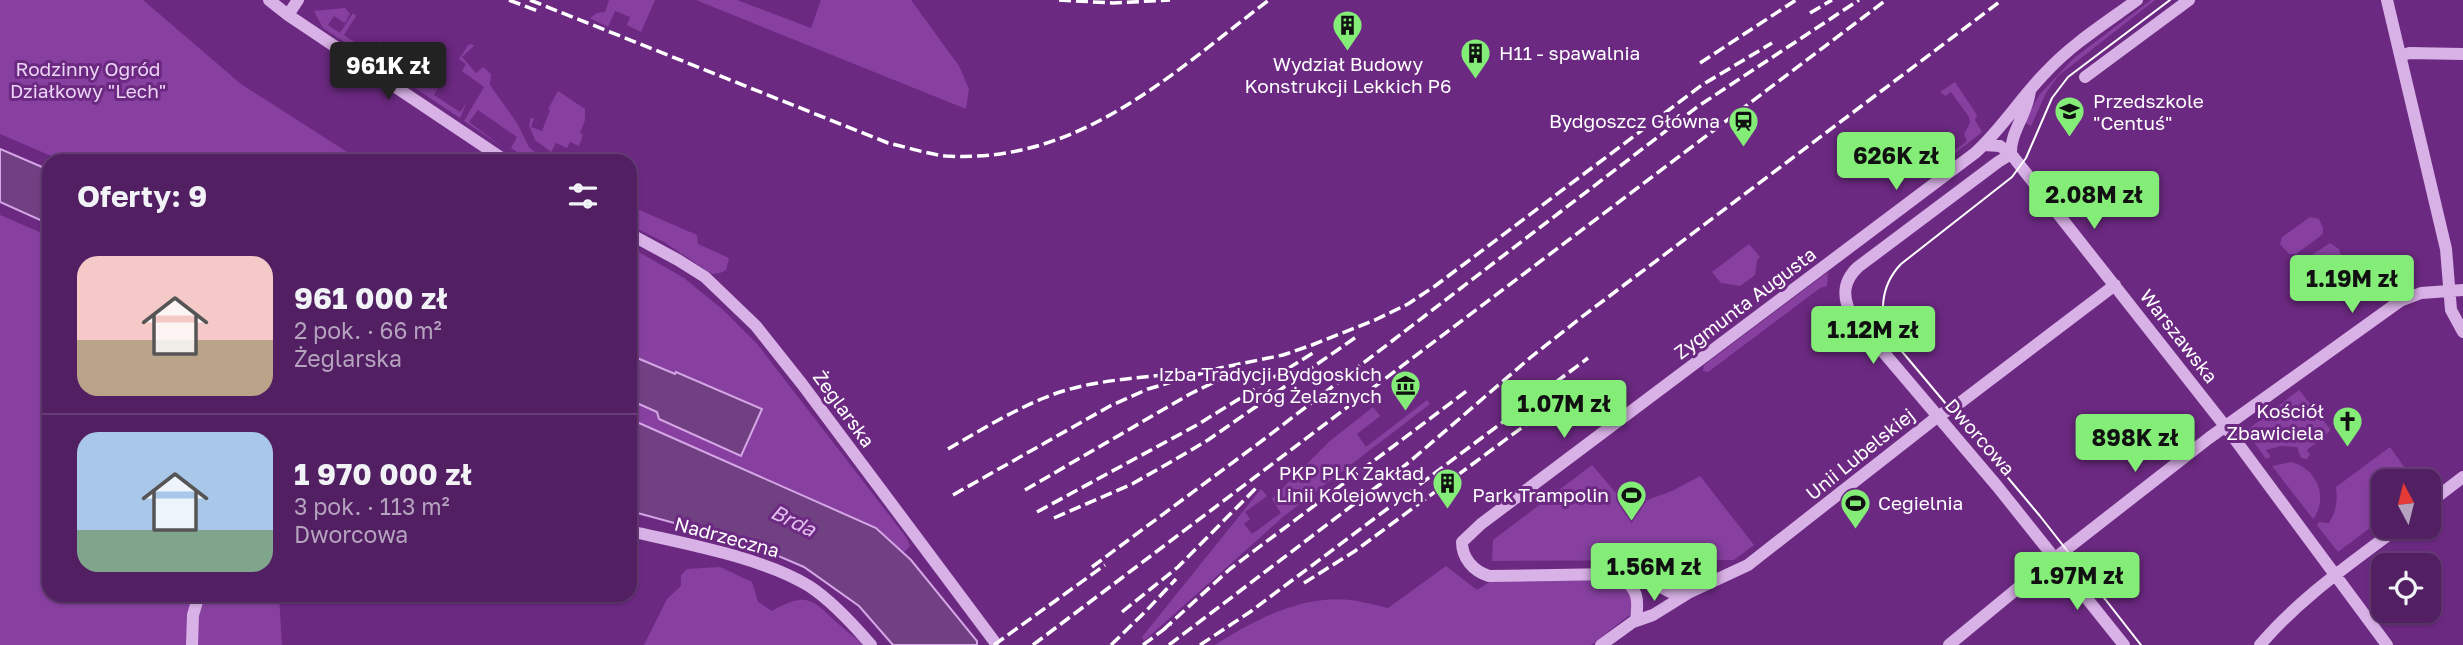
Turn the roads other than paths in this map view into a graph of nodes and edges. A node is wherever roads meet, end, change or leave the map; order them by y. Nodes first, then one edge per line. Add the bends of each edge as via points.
1 (269, 0) edge
2 (298, 0) edge
3 (2137, 0) edge
4 (2189, 0) edge
5 (2388, 0) edge
6 (288, 15) junction
7 (2463, 54) edge
8 (2402, 55) junction
9 (2085, 77) dead end
10 (2030, 90) junction
11 (1983, 145) junction
12 (496, 154) edge
13 (2011, 154) junction
14 (637, 238) edge
15 (2115, 285) junction
16 (2449, 289) junction
17 (2463, 290) edge
18 (2463, 332) edge
19 (1937, 417) junction
20 (2225, 426) junction
21 (2463, 477) edge
22 (2441, 494) edge
23 (637, 533) edge
24 (2384, 539) edge
25 (2056, 558) junction
26 (1621, 575) junction
27 (2336, 576) junction
28 (1690, 592) junction
29 (197, 602) edge
30 (1636, 621) junction
31 (994, 641) dead end
32 (192, 645) edge
33 (871, 645) edge
34 (1601, 645) edge
35 (1949, 645) edge
36 (2124, 645) edge
37 (2260, 645) edge
38 (2387, 645) edge

1 - 6 street
2 - 6 street
3 - 10 street, Zygmunta Augusta via 2061,57
4 - 9 street
5 - 8 street
6 - 12 street
7 - 8 street
8 - 16 street via 2442,228
10 - 11 street, Zygmunta Augusta
10 - 13 street, Zygmunta Augusta via 2029,106 2012,139
11 - 13 street via 2000,146
11 - 26 street, Zygmunta Augusta via 1462,541 1469,563 1489,576
13 - 15 street, Warszawska
13 - 19 street, Dworcowa via 1858,267 1845,285 1851,314
14 - 31 street, Żeglarska via 705,278 756,326
15 - 19 street, Unii Lubelskiej
15 - 20 street, Warszawska
16 - 17 street
16 - 18 street via 2451,310
16 - 20 street via 2400,301
19 - 25 street, Dworcowa
19 - 28 street, Unii Lubelskiej via 1748,565
20 - 25 street
20 - 27 street, Warszawska
21 - 22 street
23 - 33 street, Nadrzeczna via 786,574 831,603
24 - 27 street
25 - 35 street
25 - 36 street, Dworcowa
26 - 28 street via 1643,578 1670,592
26 - 30 street via 1637,595
27 - 37 street via 2283,618
27 - 38 street, Warszawska
28 - 30 street
29 - 32 street
30 - 34 street

